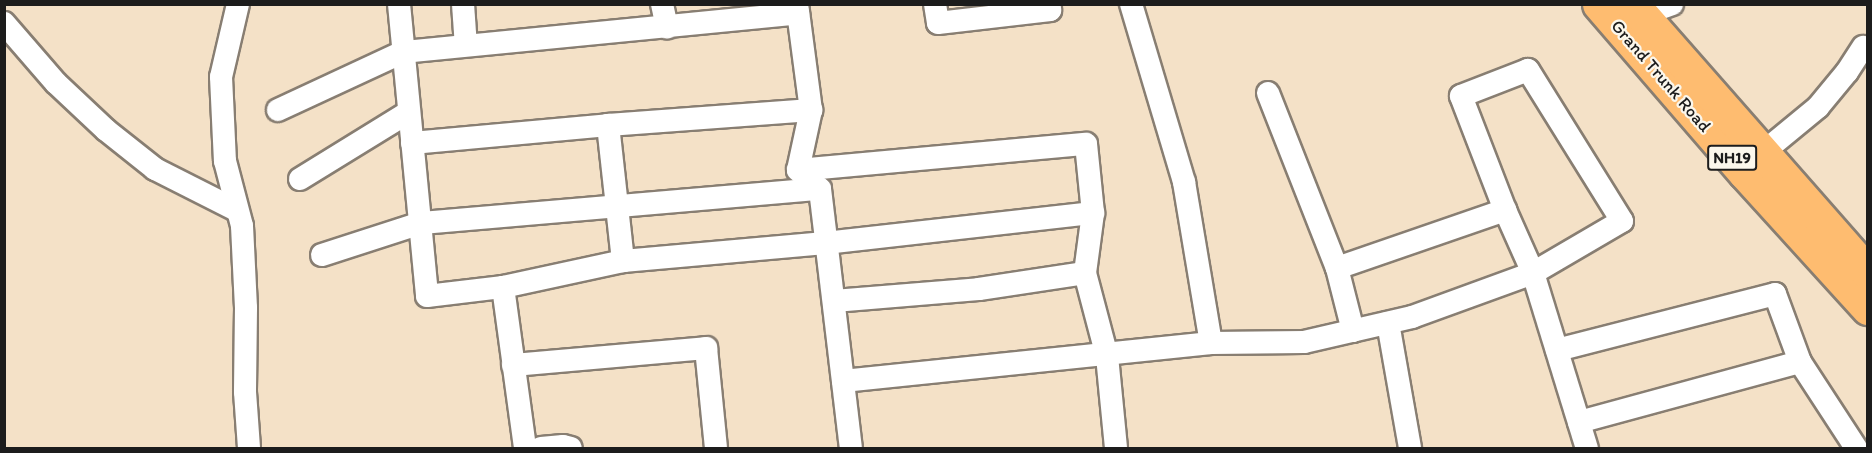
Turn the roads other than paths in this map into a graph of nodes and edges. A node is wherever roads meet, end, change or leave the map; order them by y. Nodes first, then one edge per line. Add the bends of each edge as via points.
1 (238, 4) edge
2 (399, 4) edge
3 (463, 4) edge
4 (662, 4) edge
5 (935, 4) edge
6 (1049, 4) edge
7 (1131, 4) edge
8 (1599, 4) edge
9 (1649, 8) edge
10 (798, 9) edge
11 (4, 23) edge
12 (667, 27) junction
13 (466, 43) junction
14 (1863, 47) dead end
15 (403, 52) junction
16 (1268, 93) dead end
17 (279, 110) dead end
18 (810, 110) junction
19 (409, 112) junction
20 (608, 125) junction
21 (412, 143) junction
22 (1761, 154) junction
23 (798, 170) junction
24 (300, 180) dead end
25 (820, 189) junction
26 (618, 207) junction
27 (236, 210) junction
28 (1505, 210) junction
29 (1093, 213) junction
30 (421, 224) junction
31 (825, 243) junction
32 (322, 255) dead end
33 (623, 261) junction
34 (1337, 268) junction
35 (1085, 273) junction
36 (1533, 273) junction
37 (1868, 273) edge
38 (503, 287) junction
39 (834, 301) junction
40 (1868, 308) edge
41 (1388, 323) junction
42 (1353, 331) junction
43 (1211, 343) junction
44 (1557, 350) junction
45 (1107, 356) junction
46 (1800, 362) junction
47 (513, 365) junction
48 (843, 381) junction
49 (1579, 422) junction
50 (249, 448) edge
51 (525, 448) edge
52 (541, 448) edge
53 (565, 448) edge
54 (716, 448) edge
55 (852, 448) edge
56 (1116, 448) edge
57 (1410, 448) edge
58 (1587, 448) edge
59 (1856, 448) edge

1 - 27 street via 220,77 225,160
2 - 15 street
3 - 13 street
4 - 12 street
5 - 6 street via 938,23 1050,9
7 - 43 street via 1184,182
8 - 40 highway, Grand Trunk Road / NH19
9 - 22 highway, Grand Trunk Road / NH19
10 - 12 street
10 - 18 street
11 - 27 street via 56,83 106,130 155,169
12 - 13 street
13 - 15 street
14 - 22 street via 1818,107
15 - 17 street
15 - 19 street
16 - 34 street
18 - 20 street
18 - 23 street
19 - 21 street
19 - 24 street
20 - 21 street
20 - 26 street
21 - 30 street
22 - 37 highway, Grand Trunk Road / NH19
23 - 25 street
23 - 29 street via 1086,144
25 - 26 street
25 - 31 street
26 - 30 street
26 - 33 street
27 - 50 street via 242,226
28 - 34 street
28 - 36 street
28 - 36 street via 1461,96 1528,70 1622,221
29 - 31 street
29 - 35 street
30 - 32 street
30 - 38 street via 427,296
31 - 33 street
31 - 39 street
33 - 38 street
34 - 42 street
35 - 39 street via 979,289
35 - 45 street
36 - 41 street via 1412,318
36 - 44 street
38 - 47 street
39 - 48 street
41 - 42 street
41 - 57 street
42 - 43 street via 1304,342
43 - 45 street
44 - 46 street via 1775,294
44 - 49 street
45 - 48 street
45 - 56 street
46 - 49 street
46 - 59 street
47 - 51 street
47 - 54 street via 706,348
48 - 55 street
49 - 58 street
52 - 53 street

